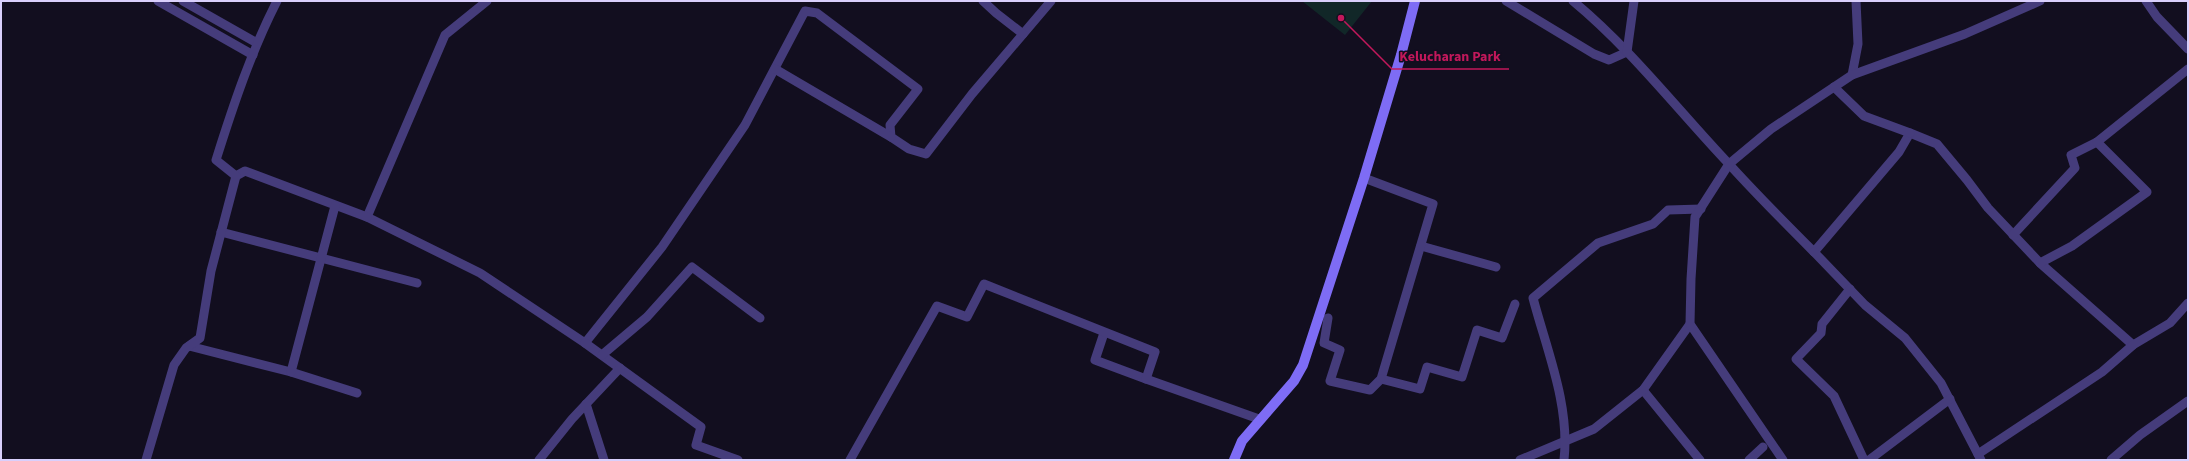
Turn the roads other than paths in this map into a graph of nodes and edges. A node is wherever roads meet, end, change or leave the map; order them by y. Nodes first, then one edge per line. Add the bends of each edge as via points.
1 (158, 1) edge
2 (183, 1) edge
3 (277, 1) edge
4 (487, 1) edge
5 (809, 1) edge
6 (983, 1) edge
7 (1051, 1) edge
8 (1414, 1) edge
9 (1506, 1) edge
10 (1573, 1) edge
11 (1634, 1) edge
12 (1856, 1) edge
13 (2040, 1) edge
14 (2146, 1) edge
15 (805, 10) junction
16 (1023, 34) junction
17 (257, 43) junction
18 (2188, 49) edge
19 (1627, 52) junction
20 (253, 55) junction
21 (775, 69) junction
22 (2188, 69) edge
23 (1852, 75) junction
24 (1834, 87) junction
25 (1910, 133) junction
26 (891, 137) junction
27 (2097, 142) junction
28 (1728, 164) junction
29 (236, 176) junction
30 (1364, 178) junction
31 (335, 206) junction
32 (1701, 209) junction
33 (367, 217) junction
34 (221, 232) junction
35 (2013, 235) junction
36 (1421, 246) junction
37 (1814, 252) junction
38 (322, 258) junction
39 (2040, 263) junction
40 (1496, 267) dead end
41 (416, 283) dead end
42 (1850, 289) junction
43 (2188, 303) edge
44 (1515, 304) dead end
45 (760, 318) dead end
46 (1328, 318) dead end
47 (1690, 324) junction
48 (1104, 333) junction
49 (585, 343) junction
50 (2133, 345) junction
51 (189, 346) junction
52 (602, 355) junction
53 (620, 368) junction
54 (291, 372) junction
55 (1146, 379) junction
56 (1382, 379) junction
57 (1643, 390) junction
58 (357, 393) dead end
59 (1950, 399) junction
60 (2188, 401) edge
61 (586, 404) junction
62 (1259, 419) junction
63 (1566, 441) junction
64 (1763, 447) dead end
65 (1980, 457) edge
66 (146, 460) edge
67 (539, 460) edge
68 (604, 460) edge
69 (738, 460) edge
70 (850, 460) edge
71 (1234, 460) edge
72 (1520, 460) edge
73 (1564, 460) edge
74 (1700, 460) edge
75 (1748, 460) edge
76 (1783, 460) edge
77 (1864, 460) edge
78 (1869, 460) edge
79 (2111, 460) edge

1 - 20 street
2 - 17 street
3 - 17 street
4 - 33 street via 445,35
5 - 15 street
6 - 16 street
7 - 16 street
8 - 30 street via 1401,56
9 - 19 street via 1594,54 1609,60
10 - 19 street via 1612,35
11 - 19 street
12 - 23 street via 1858,44
13 - 23 street via 1965,34
14 - 18 street
15 - 21 street
15 - 26 street via 817,13 918,89 890,125
16 - 26 street via 926,154 909,148
17 - 20 street
19 - 28 street
20 - 29 street via 234,102 216,160
21 - 26 street
21 - 49 street via 745,125 662,247
22 - 27 street
23 - 24 street
24 - 25 street via 1864,116
24 - 28 street via 1771,129
25 - 35 street via 1937,144
25 - 37 street via 1899,152
27 - 35 street via 2071,155 2075,168
27 - 39 street via 2147,192 2072,246
28 - 32 street
28 - 37 street
29 - 31 street via 245,171
29 - 34 street
30 - 36 street via 1433,204
30 - 62 street via 1303,365 1294,382
31 - 33 street
31 - 38 street
32 - 47 street via 1695,217
32 - 63 street via 1668,210 1653,224 1598,243 1533,298 1562,401
33 - 49 street via 480,273
34 - 38 street
34 - 51 street via 211,271 200,338
35 - 39 street
36 - 40 street
36 - 56 street
37 - 42 street
38 - 41 street
38 - 54 street
39 - 50 street
42 - 59 street via 1905,338 1941,383
42 - 77 street via 1822,324 1821,332 1796,359 1834,396
43 - 50 street via 2170,323
44 - 56 street via 1502,338 1477,330 1462,377 1427,367 1420,389
45 - 52 street via 692,267 647,317
46 - 56 street via 1324,343 1340,350 1330,380 1370,390
47 - 57 street
47 - 76 street
48 - 55 street via 1155,352
48 - 55 street via 1094,360
48 - 70 street via 984,284 967,317 937,306
49 - 52 street
50 - 65 street via 2102,372
51 - 54 street
51 - 66 street via 174,365
52 - 53 street
53 - 61 street
53 - 69 street via 701,427 696,445
54 - 58 street
55 - 62 street
57 - 63 street via 1594,429
57 - 74 street
59 - 65 street
59 - 78 street
60 - 79 street via 2140,435
61 - 67 street
61 - 68 street
62 - 71 street via 1242,441
63 - 72 street
63 - 73 street
64 - 75 street

